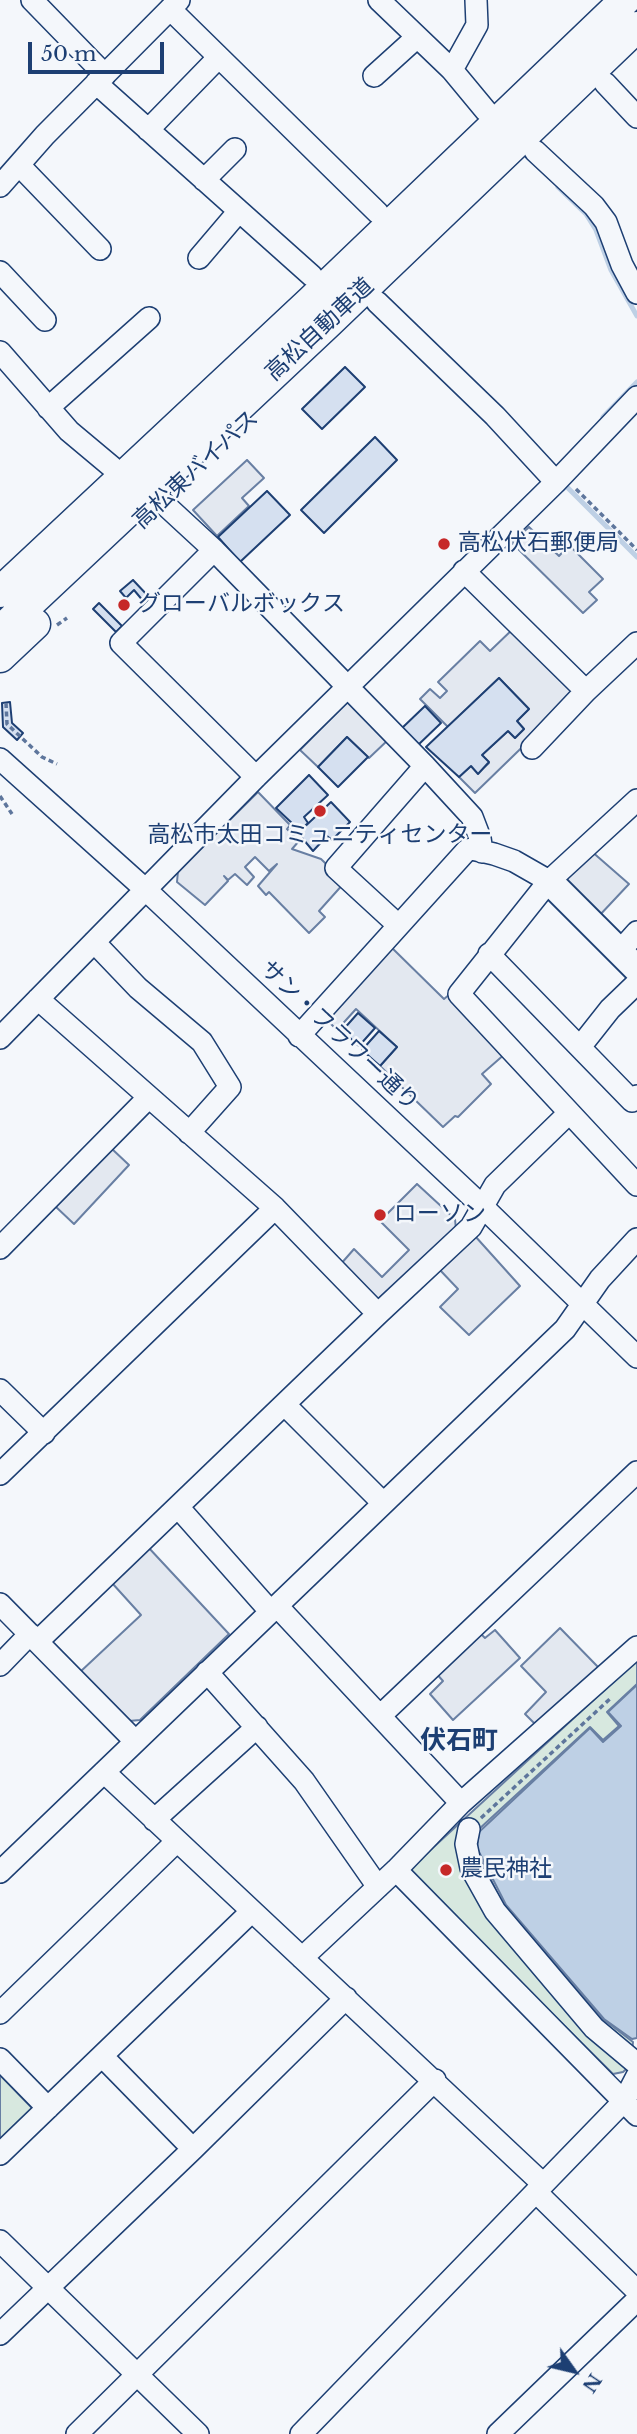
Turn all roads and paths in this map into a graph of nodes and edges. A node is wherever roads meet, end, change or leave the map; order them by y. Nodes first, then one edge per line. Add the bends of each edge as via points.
1 (32, 0) edge
2 (379, 0) edge
3 (476, 0) edge
4 (600, 0) edge
5 (625, 0) edge
6 (174, 5) edge
7 (637, 27) edge
8 (416, 38) junction
9 (637, 53) edge
10 (218, 58) junction
11 (452, 70) junction
12 (374, 76) dead end
13 (101, 79) junction
14 (605, 83) junction
15 (485, 111) junction
16 (637, 117) edge
17 (148, 130) junction
18 (236, 149) dead end
19 (535, 151) junction
20 (19, 165) junction
21 (204, 180) junction
22 (0, 186) edge
23 (239, 211) junction
24 (378, 213) junction
25 (100, 249) dead end
26 (199, 258) dead end
27 (0, 272) edge
28 (312, 276) junction
29 (637, 293) edge
30 (377, 302) junction
31 (149, 318) dead end
32 (45, 320) dead end
33 (0, 352) edge
34 (637, 397) edge
35 (48, 408) junction
36 (112, 467) junction
37 (559, 479) junction
38 (162, 502) junction
39 (214, 550) junction
40 (637, 550) edge
41 (0, 571) edge
42 (464, 571) junction
43 (0, 592) edge
44 (0, 631) edge
45 (637, 643) edge
46 (0, 657) edge
47 (347, 687) junction
48 (586, 691) junction
49 (6, 703) dead end
50 (532, 748) dead end
51 (0, 759) edge
52 (57, 764) dead end
53 (425, 766) junction
54 (256, 777) junction
55 (0, 796) edge
56 (637, 800) edge
57 (12, 814) dead end
58 (482, 852) junction
59 (549, 881) junction
60 (146, 890) junction
61 (398, 925) junction
62 (637, 932) edge
63 (94, 942) junction
64 (489, 954) junction
65 (628, 961) edge
66 (637, 983) edge
67 (38, 999) junction
68 (299, 1036) junction
69 (0, 1038) edge
70 (580, 1047) junction
71 (637, 1096) edge
72 (148, 1098) junction
73 (569, 1113) junction
74 (189, 1133) junction
75 (637, 1185) edge
76 (483, 1207) junction
77 (275, 1208) junction
78 (637, 1239) edge
79 (0, 1248) edge
80 (583, 1304) junction
81 (378, 1314) junction
82 (637, 1357) edge
83 (0, 1390) edge
84 (285, 1405) junction
85 (44, 1433) junction
86 (637, 1472) edge
87 (0, 1475) edge
88 (383, 1503) junction
89 (177, 1507) junction
90 (0, 1604) edge
91 (274, 1609) junction
92 (34, 1637) junction
93 (637, 1647) edge
94 (0, 1665) edge
95 (207, 1672) junction
96 (616, 1694) dead end
97 (380, 1717) junction
98 (257, 1727) junction
99 (135, 1741) junction
100 (104, 1772) junction
101 (461, 1803) junction
102 (154, 1820) junction
103 (476, 1823) joint
104 (176, 1842) junction
105 (396, 1870) junction
106 (0, 1872) edge
107 (378, 1887) junction
108 (251, 1912) junction
109 (302, 1958) junction
110 (346, 1998) junction
111 (0, 2013) edge
112 (102, 2056) junction
113 (0, 2059) edge
114 (637, 2064) edge
115 (637, 2076) edge
116 (435, 2080) junction
117 (48, 2108) junction
118 (630, 2108) edge
119 (193, 2149) junction
120 (0, 2154) edge
121 (540, 2188) junction
122 (0, 2241) edge
123 (48, 2288) junction
124 (637, 2291) edge
125 (637, 2300) edge
126 (0, 2334) edge
127 (137, 2374) junction
128 (77, 2434) edge
129 (198, 2434) edge
130 (301, 2434) edge
131 (498, 2434) edge

1 - 13 street
2 - 8 street
3 - 11 street via 477,25
4 - 15 highway
5 - 43 highway, 高松自動車道
6 - 10 street
6 - 13 street
7 - 44 highway, 高松自動車道
8 - 11 street
8 - 12 street
9 - 14 highway, 高松東バイパス
10 - 17 street
10 - 24 street
11 - 15 street
13 - 17 street
13 - 20 street
14 - 16 street
14 - 19 highway, 高松東バイパス
15 - 24 highway
17 - 21 street
18 - 21 street
19 - 29 street via 600,214
19 - 30 highway, 高松東バイパス
20 - 22 street
20 - 25 street
21 - 23 street
23 - 26 street
23 - 28 street
24 - 28 highway
27 - 32 street
28 - 36 highway
30 - 37 street
30 - 38 highway, 高松東バイパス
31 - 35 street
33 - 35 street
34 - 37 street
35 - 36 street
36 - 41 highway
37 - 40 path
37 - 42 street
38 - 39 street
38 - 46 highway, 高松東バイパス
39 - 47 street
39 - 54 street via 121,643
42 - 47 street
42 - 48 street
45 - 48 street
47 - 53 street
47 - 54 street
48 - 50 street
49 - 52 path via 7,724 42,757
51 - 60 street, サン・フラワー通り
53 - 58 street via 472,817
53 - 61 street via 336,868
54 - 60 street
55 - 57 path
56 - 59 street
58 - 59 street via 514,862
58 - 61 street via 472,849 462,854
59 - 64 street
59 - 65 main road
60 - 63 street
60 - 68 street, サン・フラワー通り
61 - 68 street
62 - 65 street
63 - 67 street
63 - 74 street via 138,988 202,1042 230,1087
64 - 70 street
64 - 73 street via 459,994
66 - 70 street
67 - 69 street
67 - 72 street
68 - 76 street, サン・フラワー通り
70 - 71 street via 632,1101
72 - 74 street
72 - 79 street
73 - 75 street
73 - 76 street via 495,1185
74 - 77 street
76 - 80 street, サン・フラワー通り
76 - 81 street via 471,1227
77 - 81 street
77 - 85 street
78 - 80 street
80 - 82 street, サン・フラワー通り
80 - 88 street via 565,1329
81 - 84 street
83 - 85 street
84 - 88 street
84 - 89 street
85 - 87 street
86 - 97 street
88 - 91 street
89 - 91 street
89 - 92 street
90 - 92 street
91 - 95 street
91 - 97 street
92 - 94 street
92 - 99 street
93 - 101 street
95 - 98 street
95 - 99 street
96 - 103 path
97 - 101 street
98 - 102 street
98 - 107 street via 304,1781
99 - 100 street
100 - 102 street
100 - 106 street
101 - 105 street
102 - 104 street
103 - 114 street via 466,1844 471,1868 495,1911 594,2028
104 - 108 street
104 - 111 street
105 - 107 street
105 - 118 street
107 - 109 street
108 - 109 street
108 - 112 street
109 - 110 street
110 - 116 street
110 - 119 street
112 - 117 street
112 - 119 street
113 - 117 street
115 - 118 street
116 - 121 street
116 - 127 street
117 - 120 street
118 - 121 street
119 - 123 street
121 - 124 street
121 - 130 street
122 - 123 street
123 - 126 street
123 - 127 street
125 - 131 street
127 - 128 street
127 - 129 street

